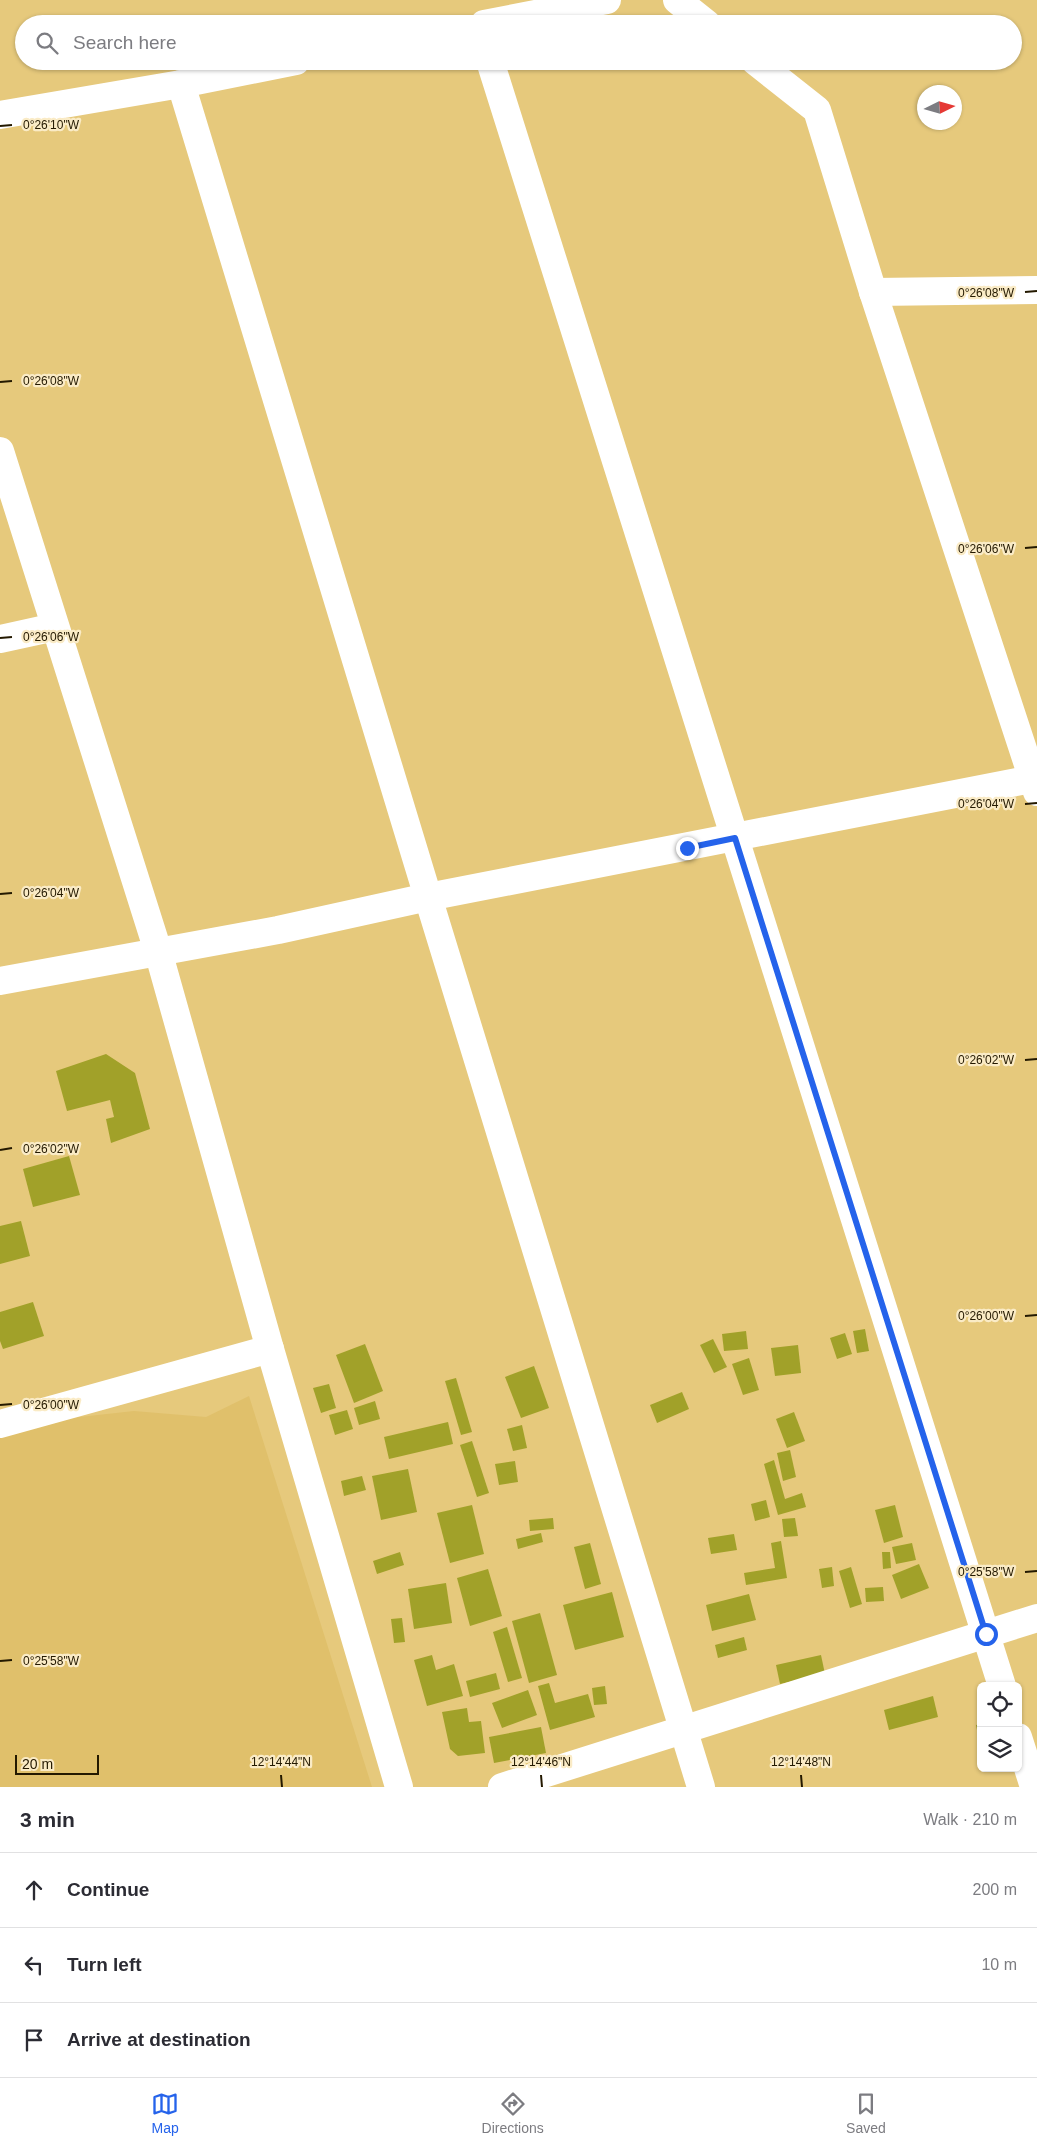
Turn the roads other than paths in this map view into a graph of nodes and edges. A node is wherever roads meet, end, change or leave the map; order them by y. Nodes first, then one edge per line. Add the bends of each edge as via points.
1 (606, 0) edge
2 (677, 0) edge
3 (530, 15) edge
4 (696, 15) edge
5 (251, 70) edge
6 (493, 70) edge
7 (766, 70) edge
8 (181, 84) junction
9 (0, 115) edge
10 (1037, 290) edge
11 (873, 292) junction
12 (0, 451) edge
13 (56, 627) junction
14 (0, 639) edge
15 (1036, 783) edge
16 (735, 838) junction
17 (428, 898) junction
18 (158, 951) junction
19 (0, 981) edge
20 (270, 1349) junction
21 (0, 1424) edge
22 (1037, 1618) edge
23 (986, 1634) junction
24 (1001, 1682) edge
25 (684, 1730) junction
26 (1022, 1750) edge
27 (399, 1787) edge
28 (502, 1787) edge
29 (701, 1787) edge
30 (1034, 1787) edge

1 - 3 street
2 - 4 street
5 - 8 street
6 - 16 street
7 - 11 street via 817,110
8 - 9 street
8 - 17 street
10 - 11 street
11 - 15 street
12 - 13 street
13 - 14 street
13 - 18 street
15 - 16 street
16 - 17 street
16 - 23 street
17 - 18 street via 278,930
17 - 25 street
18 - 19 street
18 - 20 street
20 - 21 street
20 - 27 street
22 - 23 street
23 - 24 street
23 - 25 street
25 - 28 street
25 - 29 street
26 - 30 street

